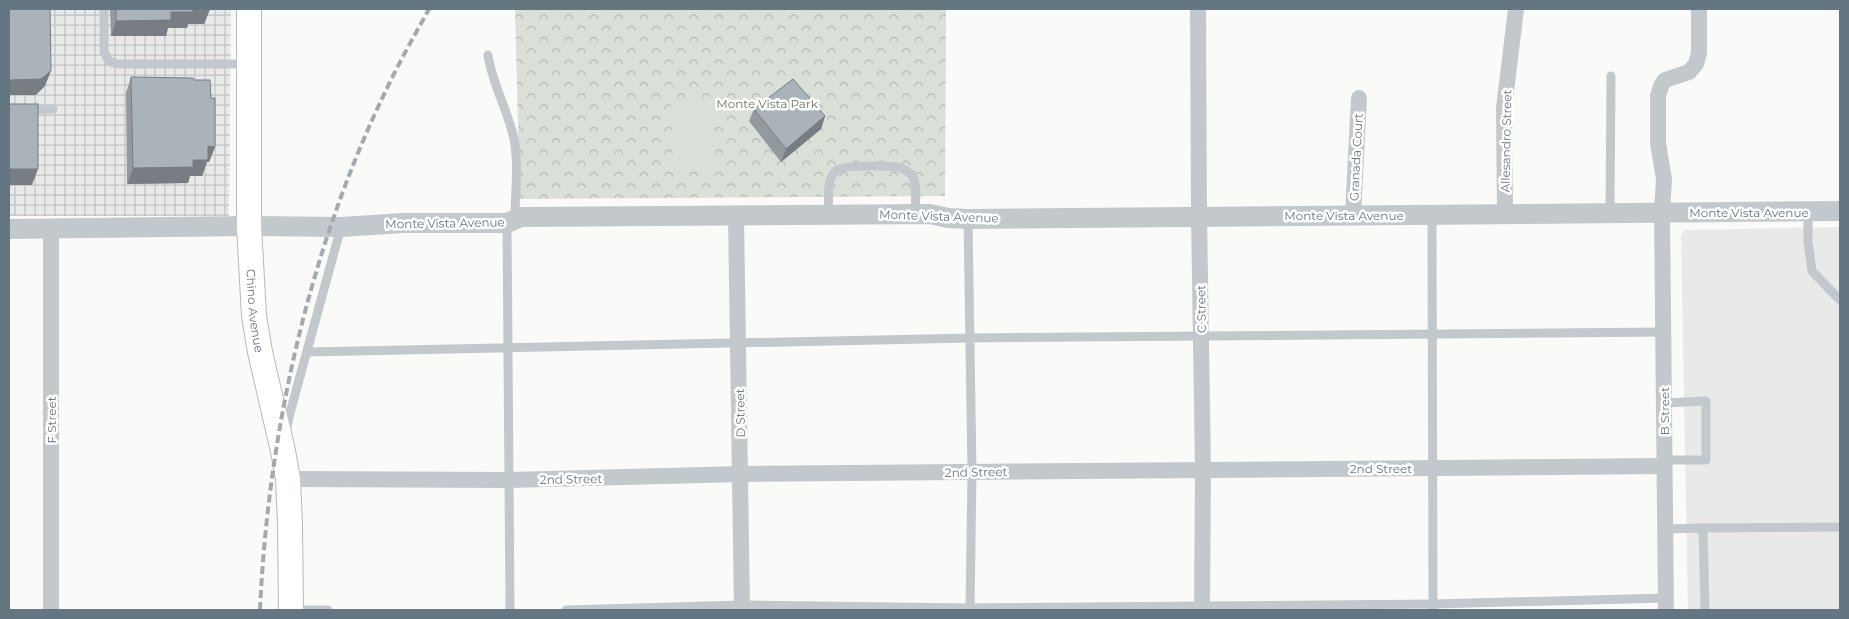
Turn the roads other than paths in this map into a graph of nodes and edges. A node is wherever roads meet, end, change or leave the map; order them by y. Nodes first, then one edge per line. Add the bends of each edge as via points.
1 (104, 9) edge
2 (248, 9) edge
3 (1198, 9) edge
4 (1516, 9) edge
5 (1699, 9) edge
6 (488, 54) dead end
7 (248, 64) junction
8 (1610, 76) dead end
9 (1359, 98) dead end
10 (54, 109) dead end
11 (9, 110) edge
12 (1840, 211) edge
13 (1610, 212) junction
14 (1662, 212) junction
15 (1808, 212) junction
16 (1505, 213) junction
17 (915, 214) junction
18 (1432, 214) junction
19 (830, 215) junction
20 (1352, 215) junction
21 (736, 216) junction
22 (1199, 216) junction
23 (968, 219) junction
24 (511, 221) junction
25 (249, 226) junction
26 (341, 227) junction
27 (9, 229) edge
28 (51, 229) junction
29 (1840, 300) edge
30 (1664, 332) junction
31 (1432, 334) junction
32 (1201, 337) junction
33 (970, 338) junction
34 (739, 342) junction
35 (508, 349) junction
36 (307, 352) junction
37 (1664, 402) junction
38 (283, 451) junction
39 (1664, 463) junction
40 (1434, 468) junction
41 (1203, 470) junction
42 (972, 472) junction
43 (741, 474) junction
44 (288, 479) junction
45 (509, 480) junction
46 (1840, 527) edge
47 (1703, 528) junction
48 (1665, 529) junction
49 (1666, 604) edge
50 (1433, 607) edge
51 (742, 608) edge
52 (1202, 608) edge
53 (970, 609) edge
54 (51, 610) edge
55 (291, 610) edge
56 (328, 610) edge
57 (510, 610) edge
58 (566, 610) edge
59 (1705, 610) edge

1 - 7 lane via 104,52 109,61 116,64
2 - 7 main road, Chino Avenue
3 - 22 street, C Street
4 - 16 street, Allesandro Street via 1504,108
5 - 14 street, B Street via 1696,64 1689,72 1665,80 1658,96 1658,142 1664,179
6 - 24 lane via 490,72 514,140
7 - 25 main road, Chino Avenue
8 - 13 lane
9 - 20 street, Granada Court
10 - 11 lane
12 - 15 street, Monte Vista Avenue
13 - 14 street, Monte Vista Avenue
13 - 16 street, Monte Vista Avenue
14 - 15 street, Monte Vista Avenue
14 - 30 street, B Street
15 - 29 lane via 1812,271
16 - 18 street, Monte Vista Avenue
17 - 19 street, Monte Vista Avenue
17 - 19 lane via 911,174 894,167 847,167 838,170 831,178
17 - 23 street, Monte Vista Avenue
18 - 20 street, Monte Vista Avenue
18 - 31 lane
19 - 21 street, Monte Vista Avenue
20 - 22 street, Monte Vista Avenue
21 - 24 street, Monte Vista Avenue via 521,217
21 - 34 street, D Street
22 - 23 street, Monte Vista Avenue
22 - 32 street, C Street
23 - 33 lane
24 - 26 street, Monte Vista Avenue
24 - 35 lane
25 - 26 street, Monte Vista Avenue
25 - 28 street, Monte Vista Avenue
25 - 38 main road, Chino Avenue via 254,316
26 - 36 lane
27 - 28 street, Monte Vista Avenue
28 - 54 street, F Street
30 - 31 lane
30 - 37 street, B Street
31 - 32 lane
31 - 40 lane
32 - 33 lane
32 - 41 street, C Street
33 - 34 lane
33 - 42 lane
34 - 35 lane
34 - 43 street, D Street
35 - 36 lane
35 - 45 lane
36 - 38 lane
37 - 39 street, B Street
37 - 39 lane via 1706,401 1707,433 1706,460
38 - 44 main road, Chino Avenue
39 - 40 street, 2nd Street
39 - 48 street, B Street
40 - 41 street, 2nd Street
40 - 50 lane
41 - 42 street, 2nd Street
41 - 52 street, C Street
42 - 43 street, 2nd Street
42 - 53 lane
43 - 45 street, 2nd Street
43 - 51 street, D Street
44 - 45 street, 2nd Street
44 - 55 main road, Chino Avenue
45 - 57 lane
46 - 47 lane
47 - 48 lane
47 - 59 lane
48 - 49 street, B Street
49 - 50 lane
50 - 52 lane
51 - 53 lane
51 - 58 lane
52 - 53 lane
55 - 56 lane

